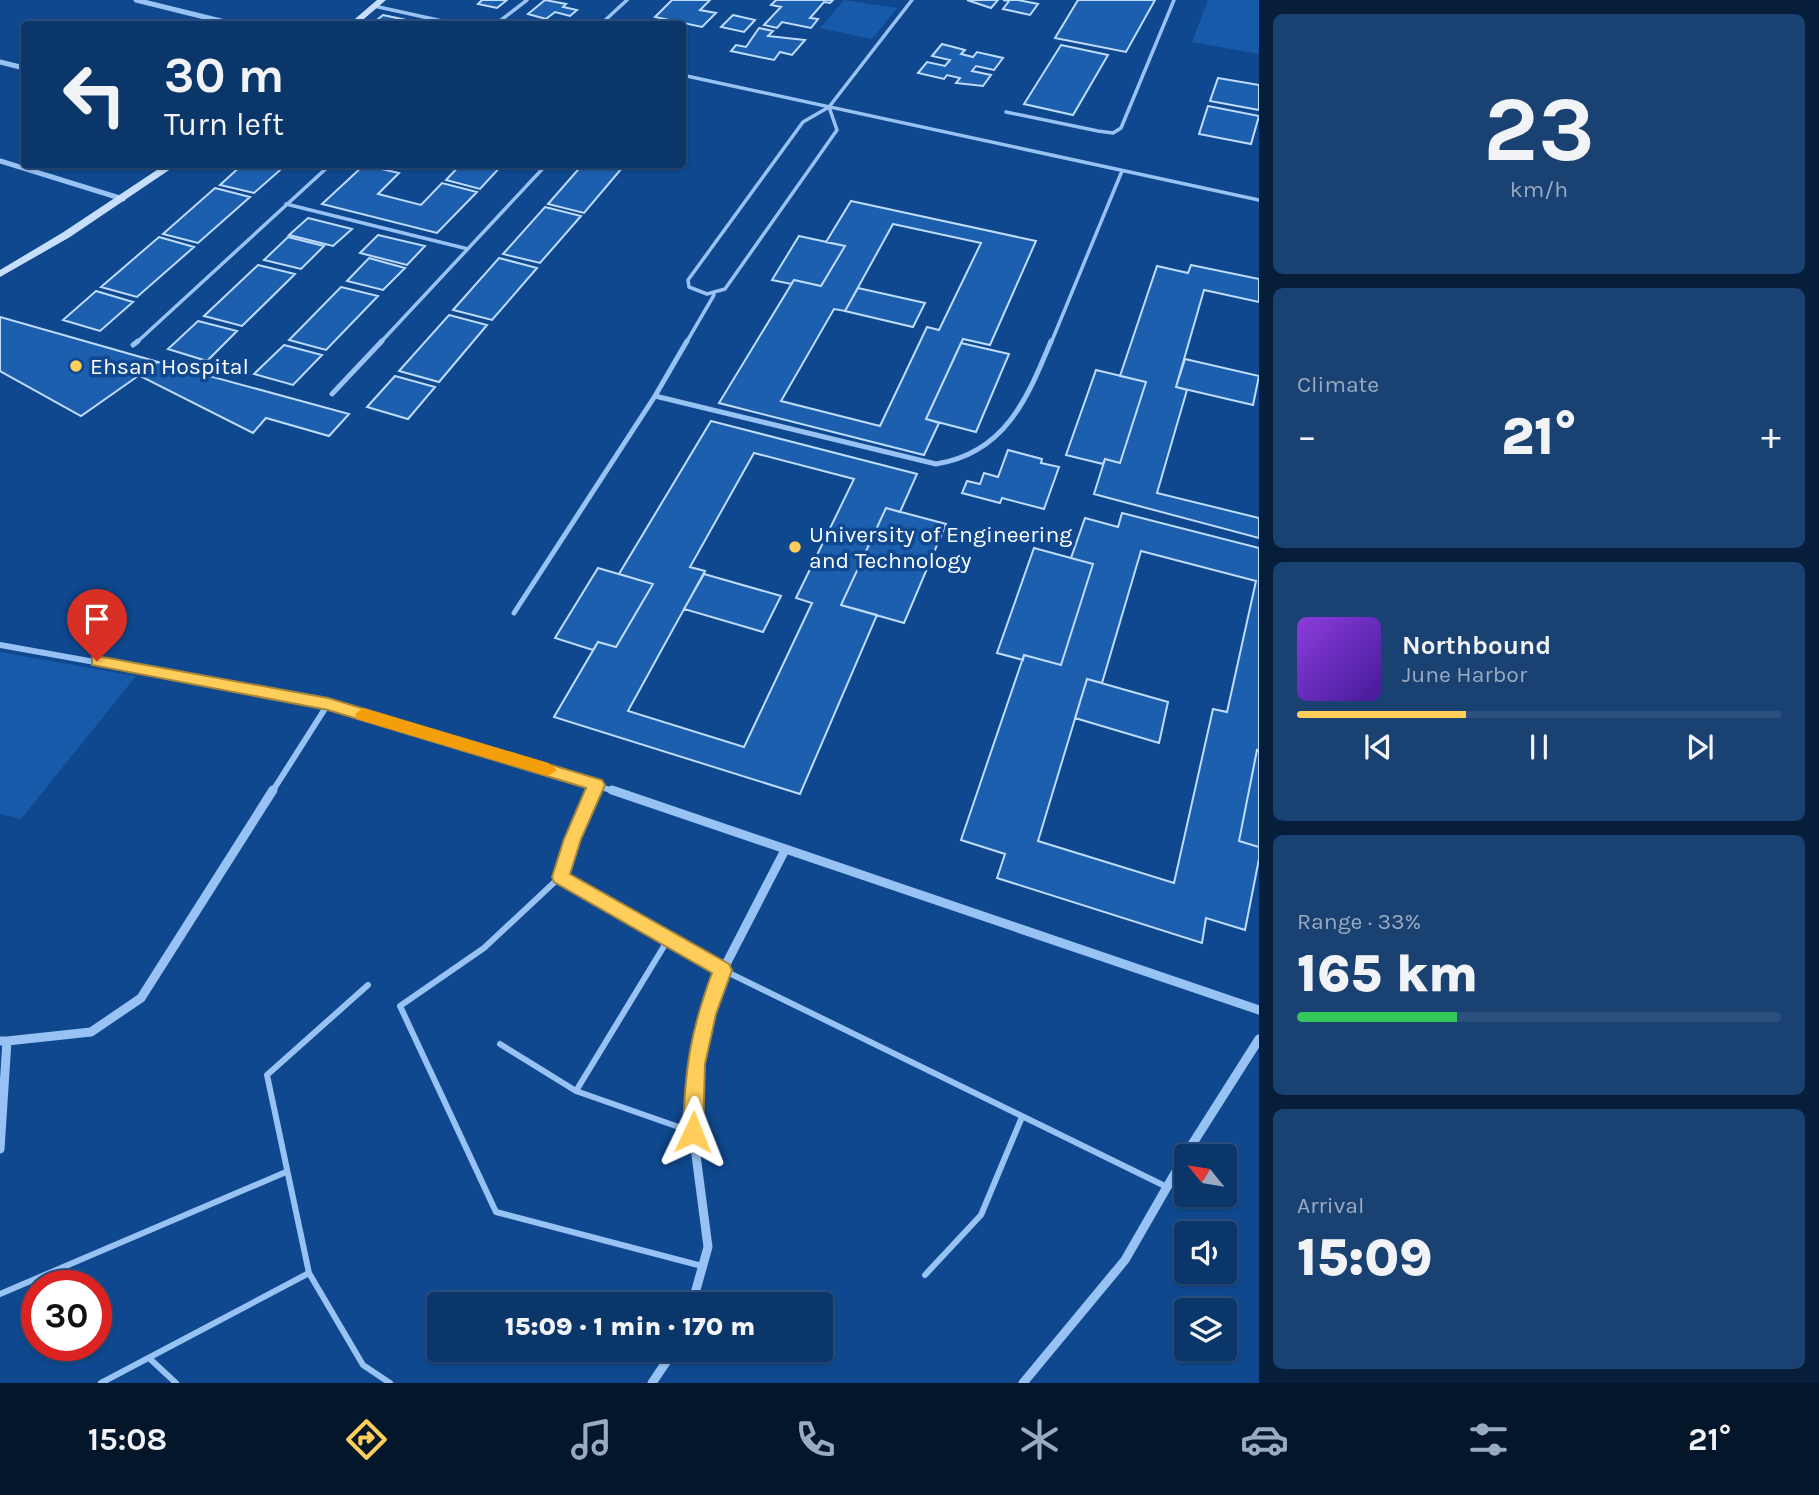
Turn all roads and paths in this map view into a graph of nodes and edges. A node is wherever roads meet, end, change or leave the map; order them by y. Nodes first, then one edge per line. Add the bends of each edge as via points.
1 (136, 0) edge
2 (527, 0) edge
3 (627, 0) edge
4 (912, 0) edge
5 (1174, 0) edge
6 (147, 1) edge
7 (378, 3) edge
8 (222, 21) edge
9 (357, 21) edge
10 (445, 21) edge
11 (500, 21) edge
12 (604, 21) edge
13 (0, 62) edge
14 (21, 67) edge
15 (686, 76) edge
16 (829, 107) junction
17 (1006, 112) dead end
18 (0, 161) edge
19 (21, 167) edge
20 (23, 168) edge
21 (167, 168) edge
22 (326, 168) edge
23 (543, 168) edge
24 (1122, 171) junction
25 (123, 199) junction
26 (1259, 200) edge
27 (286, 204) junction
28 (468, 249) junction
29 (0, 274) edge
30 (714, 295) junction
31 (133, 345) dead end
32 (332, 394) dead end
33 (655, 396) junction
34 (514, 613) dead end
35 (0, 645) edge
36 (328, 704) junction
37 (596, 785) junction
38 (785, 850) junction
39 (560, 877) junction
40 (669, 938) junction
41 (723, 970) junction
42 (368, 985) dead end
43 (1259, 1010) edge
44 (1259, 1039) edge
45 (4, 1041) edge
46 (500, 1044) dead end
47 (576, 1091) junction
48 (1022, 1117) junction
49 (693, 1132) junction
50 (0, 1149) edge
51 (286, 1172) junction
52 (1167, 1187) junction
53 (702, 1266) junction
54 (309, 1273) junction
55 (925, 1275) dead end
56 (695, 1292) edge
57 (0, 1294) edge
58 (149, 1358) junction
59 (666, 1362) edge
60 (101, 1383) edge
61 (176, 1383) edge
62 (390, 1383) edge
63 (652, 1383) edge
64 (1023, 1383) edge

1 - 6 street
2 - 11 lane
3 - 12 lane
4 - 16 lane
5 - 17 lane via 1121,128 1113,133 1098,131
6 - 8 street
7 - 9 main road
7 - 10 lane
13 - 14 street
15 - 16 lane
16 - 24 lane
16 - 30 lane via 837,130 725,289
16 - 30 lane via 803,122 688,280 694,291
18 - 19 street
20 - 25 street
21 - 25 main road
22 - 27 lane
23 - 28 lane
24 - 26 lane
24 - 33 lane via 1032,387 1017,413 978,454 936,464
25 - 29 main road
27 - 28 lane
27 - 31 lane
28 - 32 lane
30 - 33 lane
33 - 34 lane
35 - 36 street
36 - 37 street
36 - 45 street via 141,998 91,1032
37 - 38 street
37 - 39 lane
38 - 41 street
38 - 43 street
39 - 40 lane
39 - 53 lane via 484,948 400,1006 496,1212
40 - 41 lane
40 - 47 lane
41 - 48 lane
41 - 49 street via 706,1014 695,1064
42 - 51 lane via 267,1075
44 - 52 street
45 - 50 street
46 - 47 lane
47 - 49 lane
48 - 52 lane
48 - 55 lane via 981,1215
49 - 53 street via 708,1247
51 - 54 lane
51 - 57 lane
52 - 64 street via 1125,1260
53 - 56 street
54 - 58 lane
54 - 62 lane via 363,1365
58 - 60 lane
58 - 61 lane
59 - 63 street

